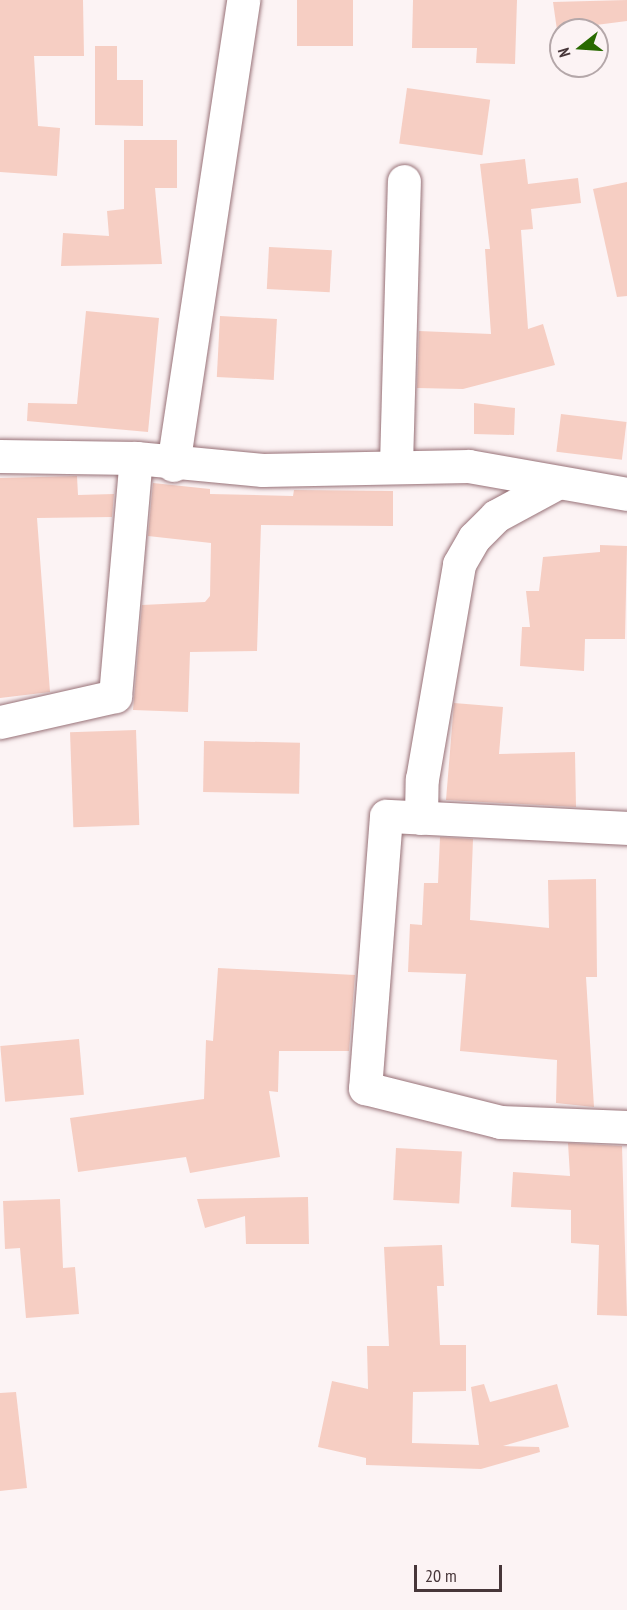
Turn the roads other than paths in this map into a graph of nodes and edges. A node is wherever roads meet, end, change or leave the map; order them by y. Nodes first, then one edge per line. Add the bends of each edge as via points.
1 (243, 0) edge
2 (404, 181) dead end
3 (0, 456) edge
4 (136, 458) junction
5 (396, 464) junction
6 (174, 465) junction
7 (555, 484) junction
8 (627, 494) edge
9 (0, 722) edge
10 (421, 818) junction
11 (627, 828) edge
12 (627, 1127) edge

1 - 6 street
2 - 5 street
3 - 4 street
4 - 6 street
4 - 9 street via 115,696
5 - 6 street via 262,470
5 - 7 street via 470,466
7 - 8 street
7 - 10 street via 496,516 474,538 459,564 422,779
10 - 11 street
10 - 12 street via 386,816 364,1088 500,1122

